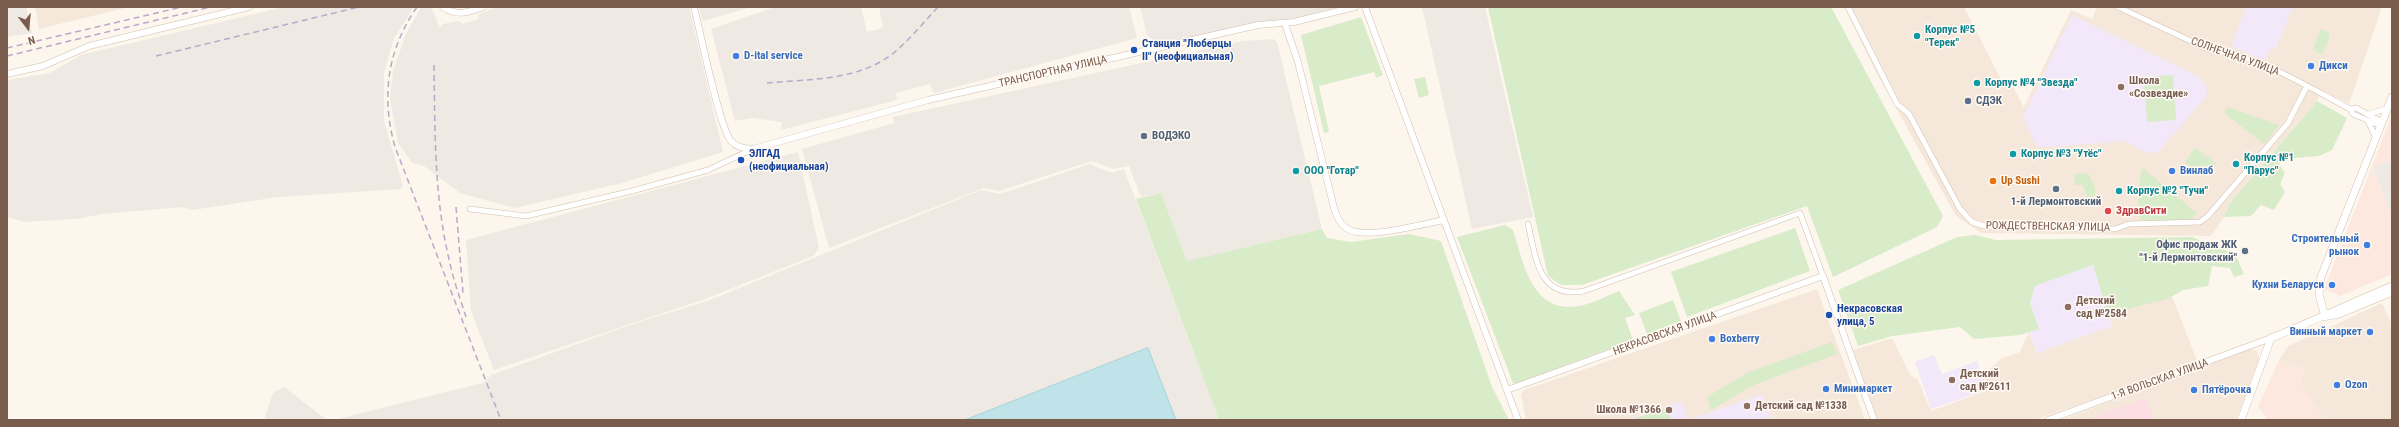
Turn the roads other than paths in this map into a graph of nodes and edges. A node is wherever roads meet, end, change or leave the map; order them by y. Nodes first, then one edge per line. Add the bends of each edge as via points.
1 (249, 7) edge
2 (443, 7) edge
3 (484, 7) edge
4 (694, 7) edge
5 (1355, 7) edge
6 (1365, 7) edge
7 (1848, 7) edge
8 (2118, 7) edge
9 (1285, 24) junction
10 (7, 74) edge
11 (2307, 86) junction
12 (2392, 97) edge
13 (2388, 108) junction
14 (2350, 109) junction
15 (2369, 114) junction
16 (2368, 121) junction
17 (2381, 124) junction
18 (2376, 138) junction
19 (753, 149) junction
20 (470, 209) dead end
21 (1444, 220) junction
22 (1528, 224) dead end
23 (1822, 276) junction
24 (2392, 286) edge
25 (2392, 292) edge
26 (2325, 317) junction
27 (2272, 338) junction
28 (1507, 390) junction
29 (1518, 420) edge
30 (1874, 420) edge
31 (2048, 420) edge
32 (2241, 420) edge

1 - 10 street via 88,46 43,66
2 - 3 street via 461,14
4 - 19 street via 720,110 730,139 736,146
5 - 9 street, ТРАНСПОРТНАЯ УЛИЦА
6 - 21 street
7 - 11 street, РОЖДЕСТВЕНСКАЯ УЛИЦА via 1897,104 1909,114 1960,210 1972,222 1988,227 2115,229 2129,224 2200,222 2282,130
8 - 11 street, СОЛНЕЧНАЯ УЛИЦА via 2210,50 2225,52 2271,68
9 - 19 street, ТРАНСПОРТНАЯ УЛИЦА via 1258,25 928,100
9 - 21 street via 1298,62 1333,204 1342,225 1350,230 1365,233
11 - 14 street, СОЛНЕЧНАЯ УЛИЦА
12 - 13 main road
13 - 15 street
13 - 17 main road
14 - 15 street via 2356,108
14 - 16 street
15 - 17 street
16 - 17 street
16 - 18 street
17 - 18 main road
18 - 26 main road via 2322,277 2319,294
19 - 20 street via 708,170 526,216
21 - 28 street
22 - 23 street via 1536,262 1544,280 1560,290 1572,293 1584,291 1800,213
23 - 28 street, НЕКРАСОВСКАЯ УЛИЦА
23 - 30 street
24 - 26 main road via 2337,309
25 - 26 main road via 2339,314
26 - 27 main road
27 - 31 street, 1-Я ВОЛЬСКАЯ УЛИЦА
27 - 32 main road
28 - 29 street

